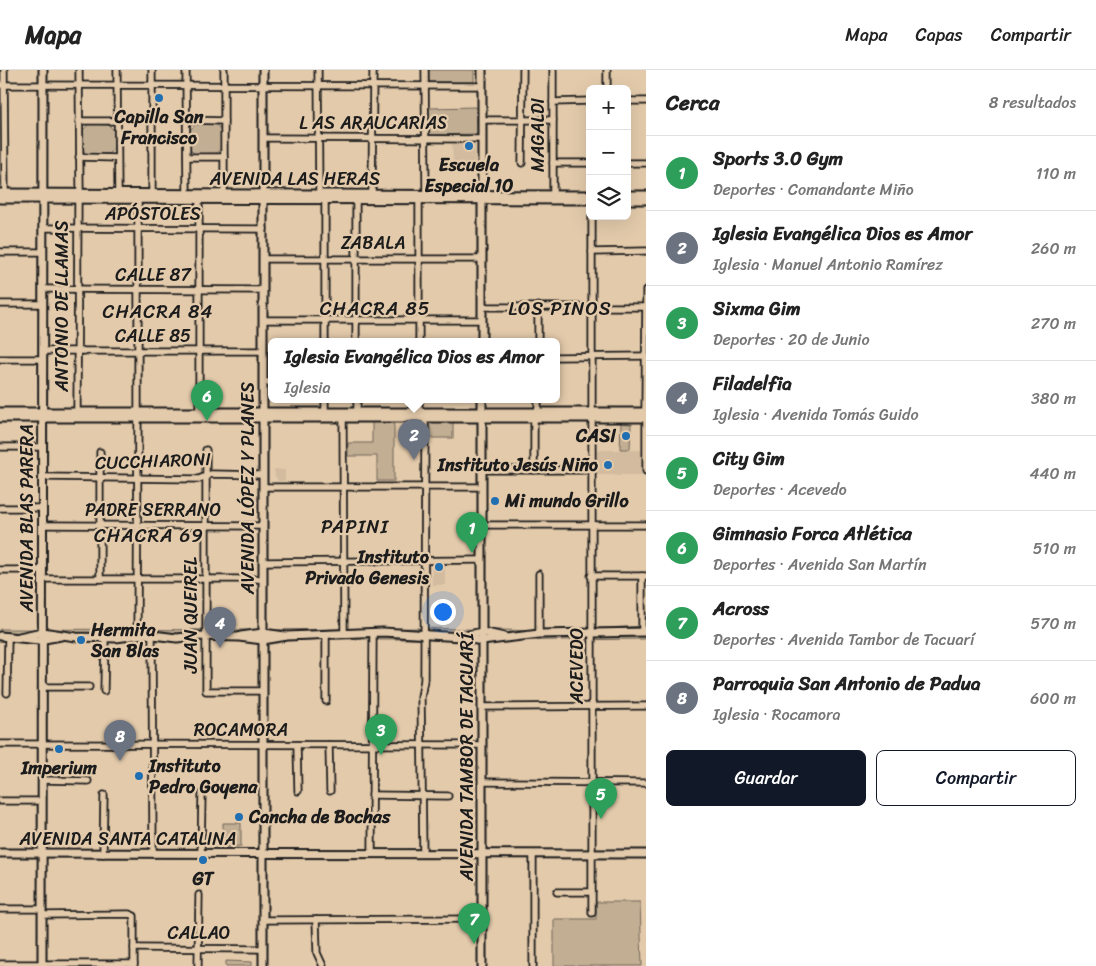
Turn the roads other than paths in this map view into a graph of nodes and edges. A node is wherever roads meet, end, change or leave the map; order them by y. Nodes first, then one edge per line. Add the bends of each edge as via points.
1 (4, 70) edge
2 (43, 70) edge
3 (79, 70) edge
4 (117, 70) edge
5 (152, 70) edge
6 (186, 70) edge
7 (224, 70) edge
8 (263, 70) edge
9 (318, 70) edge
10 (372, 70) edge
11 (425, 70) edge
12 (482, 70) edge
13 (523, 70) edge
14 (553, 70) edge
15 (608, 70) edge
16 (2, 85) edge
17 (43, 85) junction
18 (79, 85) junction
19 (117, 85) junction
20 (152, 85) junction
21 (187, 85) junction
22 (224, 85) junction
23 (607, 85) edge
24 (263, 86) junction
25 (318, 86) junction
26 (372, 86) junction
27 (425, 86) junction
28 (482, 86) junction
29 (586, 101) edge
30 (631, 101) edge
31 (646, 101) edge
32 (553, 102) junction
33 (187, 120) junction
34 (224, 120) junction
35 (482, 120) junction
36 (522, 120) junction
37 (553, 120) junction
38 (2, 121) edge
39 (79, 121) junction
40 (117, 121) junction
41 (263, 138) junction
42 (319, 138) junction
43 (372, 138) junction
44 (425, 139) junction
45 (482, 139) junction
46 (2, 157) edge
47 (79, 157) junction
48 (187, 157) junction
49 (224, 157) junction
50 (117, 158) junction
51 (522, 163) dead end
52 (586, 163) edge
53 (631, 163) edge
54 (646, 163) edge
55 (553, 164) junction
56 (118, 193) junction
57 (187, 194) junction
58 (224, 194) junction
59 (372, 194) junction
60 (2, 195) edge
61 (586, 195) edge
62 (631, 195) edge
63 (646, 195) edge
64 (43, 196) junction
65 (79, 196) junction
66 (152, 196) junction
67 (264, 197) junction
68 (322, 197) junction
69 (422, 197) junction
70 (482, 197) junction
71 (553, 197) junction
72 (138, 199) junction
73 (199, 199) junction
74 (356, 200) junction
75 (586, 200) edge
76 (631, 200) edge
77 (646, 200) edge
78 (592, 220) edge
79 (43, 228) junction
80 (77, 228) junction
81 (138, 229) junction
82 (199, 229) junction
83 (264, 229) junction
84 (0, 252) edge
85 (43, 252) junction
86 (592, 252) junction
87 (646, 252) edge
88 (419, 258) junction
89 (264, 259) junction
90 (325, 259) junction
91 (356, 259) junction
92 (482, 259) junction
93 (43, 290) junction
94 (77, 290) junction
95 (138, 290) junction
96 (199, 290) junction
97 (264, 290) junction
98 (646, 290) edge
99 (0, 304) edge
100 (43, 304) junction
101 (538, 306) junction
102 (592, 306) junction
103 (482, 307) junction
104 (646, 307) edge
105 (263, 320) junction
106 (325, 320) junction
107 (356, 320) junction
108 (419, 320) junction
109 (482, 320) junction
110 (325, 338) edge
111 (356, 338) edge
112 (419, 338) edge
113 (482, 338) edge
114 (538, 338) edge
115 (77, 351) junction
116 (138, 351) junction
117 (199, 352) junction
118 (263, 352) junction
119 (43, 355) junction
120 (646, 356) edge
121 (560, 357) edge
122 (592, 357) junction
123 (0, 359) edge
124 (268, 382) edge
125 (325, 403) edge
126 (357, 403) edge
127 (419, 403) edge
128 (482, 403) edge
129 (538, 403) edge
130 (0, 412) edge
131 (77, 412) junction
132 (325, 412) junction
133 (357, 412) junction
134 (419, 412) junction
135 (199, 413) junction
136 (42, 415) junction
137 (138, 415) junction
138 (263, 415) junction
139 (482, 415) junction
140 (536, 415) junction
141 (592, 415) junction
142 (646, 415) edge
143 (0, 418) edge
144 (344, 418) junction
145 (425, 418) junction
146 (0, 447) edge
147 (42, 447) junction
148 (206, 450) dead end
149 (100, 452) dead end
150 (482, 470) junction
151 (534, 470) junction
152 (591, 470) junction
153 (646, 470) edge
154 (263, 475) junction
155 (206, 476) junction
156 (42, 477) junction
157 (100, 478) junction
158 (138, 478) junction
159 (263, 487) junction
160 (343, 487) junction
161 (425, 487) junction
162 (482, 487) junction
163 (0, 508) edge
164 (42, 508) junction
165 (42, 525) junction
166 (100, 525) junction
167 (138, 525) junction
168 (206, 525) junction
169 (482, 525) junction
170 (591, 525) junction
171 (646, 525) edge
172 (263, 526) junction
173 (425, 560) junction
174 (482, 560) junction
175 (344, 561) junction
176 (263, 562) junction
177 (0, 570) edge
178 (42, 570) junction
179 (539, 574) dead end
180 (592, 576) junction
181 (644, 576) edge
182 (42, 579) junction
183 (100, 579) junction
184 (138, 579) junction
185 (206, 579) junction
186 (263, 579) junction
187 (482, 632) junction
188 (644, 632) edge
189 (344, 634) junction
190 (376, 634) junction
191 (539, 634) junction
192 (592, 634) junction
193 (139, 635) junction
194 (326, 635) junction
195 (4, 636) edge
196 (42, 636) junction
197 (151, 636) junction
198 (263, 636) junction
199 (425, 636) junction
200 (105, 637) junction
201 (206, 637) junction
202 (461, 637) junction
203 (505, 637) junction
204 (482, 641) junction
205 (42, 687) junction
206 (89, 687) dead end
207 (104, 691) dead end
208 (263, 691) junction
209 (7, 692) dead end
210 (326, 701) dead end
211 (592, 706) junction
212 (646, 706) edge
213 (482, 707) junction
214 (0, 744) edge
215 (42, 744) junction
216 (153, 744) junction
217 (263, 745) junction
218 (297, 745) junction
219 (329, 745) junction
220 (372, 745) junction
221 (422, 745) junction
222 (482, 745) junction
223 (42, 780) junction
224 (88, 781) dead end
225 (482, 782) junction
226 (592, 783) junction
227 (646, 783) edge
228 (330, 790) dead end
229 (298, 792) dead end
230 (202, 794) dead end
231 (104, 795) dead end
232 (372, 795) junction
233 (422, 795) junction
234 (448, 796) dead end
235 (0, 800) edge
236 (42, 801) junction
237 (0, 854) edge
238 (42, 854) junction
239 (103, 854) junction
240 (153, 854) junction
241 (201, 854) junction
242 (263, 854) junction
243 (372, 854) junction
244 (422, 854) junction
245 (482, 854) junction
246 (533, 854) junction
247 (592, 854) junction
248 (646, 854) edge
249 (557, 892) dead end
250 (592, 892) junction
251 (199, 895) dead end
252 (0, 909) edge
253 (42, 912) junction
254 (592, 913) dead end
255 (482, 919) junction
256 (263, 920) junction
257 (316, 920) junction
258 (134, 948) junction
259 (198, 948) junction
260 (263, 949) junction
261 (0, 964) edge
262 (42, 965) edge
263 (134, 965) edge
264 (198, 966) edge
265 (263, 966) edge
266 (322, 966) edge
267 (482, 966) edge
268 (533, 966) edge

1 - 16 street
2 - 17 main road, AVENIDA BLAS PARERA
3 - 18 street, ANTONIO DE LLAMAS
4 - 19 street
5 - 20 street
6 - 21 street
7 - 22 street
8 - 24 main road, AVENIDA LÓPEZ Y PLANES
9 - 25 street
10 - 26 street
11 - 27 street
12 - 28 main road
13 - 36 street
14 - 32 street, MAGALDI
15 - 23 street
16 - 17 street
16 - 38 street
17 - 18 street
17 - 64 main road, AVENIDA BLAS PARERA
18 - 19 street
18 - 39 street, ANTONIO DE LLAMAS
19 - 20 street
19 - 40 street
20 - 21 street
20 - 66 street
21 - 22 street
21 - 33 street
22 - 24 street
22 - 34 street
24 - 25 street
24 - 41 main road, AVENIDA LÓPEZ Y PLANES
25 - 26 street
25 - 42 street
26 - 27 street
26 - 43 street
27 - 28 street
27 - 44 street
28 - 35 main road
29 - 32 street
30 - 31 street
32 - 37 street, MAGALDI
33 - 34 street
33 - 48 street
34 - 49 street
35 - 36 street
35 - 45 main road
36 - 37 street
36 - 51 street
37 - 55 street, MAGALDI
38 - 46 street
39 - 40 street
39 - 47 street, ANTONIO DE LLAMAS
40 - 50 street
41 - 42 street, L AS ARAUCARIAS
41 - 67 main road, AVENIDA LÓPEZ Y PLANES
42 - 43 street, L AS ARAUCARIAS
42 - 68 street
43 - 44 street, L AS ARAUCARIAS
43 - 59 street
44 - 45 street, L AS ARAUCARIAS
44 - 69 street
45 - 70 main road
46 - 60 street
47 - 50 street
47 - 65 street, ANTONIO DE LLAMAS
48 - 49 street
48 - 57 street
49 - 58 street
50 - 56 street
52 - 55 street
53 - 54 street
55 - 71 street, MAGALDI
56 - 65 main road, AVENIDA LAS HERAS
56 - 66 main road, AVENIDA LAS HERAS
57 - 58 main road, AVENIDA LAS HERAS
57 - 66 main road, AVENIDA LAS HERAS
58 - 67 main road, AVENIDA LAS HERAS
59 - 68 main road, AVENIDA LAS HERAS
59 - 69 main road, AVENIDA LAS HERAS
60 - 64 main road, AVENIDA LAS HERAS
61 - 71 main road, AVENIDA LAS HERAS
62 - 63 main road
64 - 65 main road, AVENIDA LAS HERAS
64 - 79 main road, AVENIDA BLAS PARERA
65 - 72 main road, AVENIDA LAS HERAS
65 - 80 street, ANTONIO DE LLAMAS
66 - 72 main road, AVENIDA LAS HERAS
66 - 73 main road, AVENIDA LAS HERAS
67 - 68 main road, AVENIDA LAS HERAS
67 - 73 main road, AVENIDA LAS HERAS
67 - 83 main road, AVENIDA LÓPEZ Y PLANES
68 - 74 main road, AVENIDA LAS HERAS
68 - 90 street
69 - 70 main road, AVENIDA LAS HERAS
69 - 74 main road, AVENIDA LAS HERAS
69 - 88 street
70 - 71 main road, AVENIDA LAS HERAS
70 - 92 main road
71 - 75 main road, AVENIDA LAS HERAS
72 - 81 street
73 - 82 street
74 - 91 street
76 - 77 main road
78 - 86 street, ACEVEDO
79 - 80 street, APÓSTOLES
79 - 85 main road, AVENIDA BLAS PARERA
80 - 81 street, APÓSTOLES
80 - 94 street, ANTONIO DE LLAMAS
81 - 82 street, APÓSTOLES
81 - 95 street
82 - 83 street, APÓSTOLES
82 - 96 street
83 - 89 main road, AVENIDA LÓPEZ Y PLANES
84 - 85 street
85 - 93 main road, AVENIDA BLAS PARERA
86 - 87 street
86 - 102 street, ACEVEDO
88 - 91 street, ZABALA
88 - 92 street, ZABALA
88 - 108 street
89 - 90 street, ZABALA
89 - 97 main road, AVENIDA LÓPEZ Y PLANES
90 - 91 street, ZABALA
90 - 106 street
91 - 107 street
92 - 103 main road
93 - 94 street, CALLE 87
93 - 100 main road, AVENIDA BLAS PARERA
94 - 95 street, CALLE 87
94 - 115 street, ANTONIO DE LLAMAS
95 - 96 street, CALLE 87
95 - 116 street
96 - 97 street, CALLE 87
96 - 117 street
97 - 105 main road, AVENIDA LÓPEZ Y PLANES
98 - 104 street
99 - 100 street
100 - 119 main road, AVENIDA BLAS PARERA
101 - 102 street
101 - 103 street
101 - 114 street
102 - 104 street
102 - 122 street, ACEVEDO
103 - 109 main road
104 - 120 street
105 - 106 street
105 - 118 main road, AVENIDA LÓPEZ Y PLANES
106 - 107 street
106 - 110 street
107 - 108 street
107 - 111 street
108 - 109 street
108 - 112 street
109 - 113 main road
115 - 116 street, CALLE 85
115 - 119 street, CALLE 85
115 - 131 street, ANTONIO DE LLAMAS
116 - 117 street, CALLE 85
116 - 137 street
117 - 118 street, CALLE 85
117 - 135 street
118 - 124 main road, AVENIDA LÓPEZ Y PLANES
119 - 123 street, CALLE 85
119 - 136 main road, AVENIDA BLAS PARERA
120 - 122 street
120 - 142 street
121 - 122 street
122 - 141 street, ACEVEDO
124 - 138 main road, AVENIDA LÓPEZ Y PLANES
125 - 132 street
126 - 133 street
127 - 134 street
128 - 139 main road, AVENIDA TAMBOR DE TACUARÍ
129 - 140 street
130 - 136 main road
131 - 136 main road
131 - 137 main road
132 - 133 main road
132 - 138 main road
133 - 134 main road
134 - 139 main road
135 - 137 main road
135 - 138 main road
136 - 137 main road
136 - 143 main road
136 - 147 main road, AVENIDA BLAS PARERA
137 - 138 main road
137 - 158 street
138 - 144 main road
138 - 154 main road, AVENIDA LÓPEZ Y PLANES
139 - 140 main road
139 - 145 main road
139 - 150 main road, AVENIDA TAMBOR DE TACUARÍ
140 - 141 main road
140 - 151 street
141 - 142 main road
141 - 152 street, ACEVEDO
142 - 153 street
144 - 145 main road
144 - 160 street
145 - 161 street
146 - 147 street
147 - 156 main road, AVENIDA BLAS PARERA
148 - 155 street, JUAN QUEIREL
149 - 157 street
150 - 151 street
150 - 162 main road, AVENIDA TAMBOR DE TACUARÍ
151 - 152 street
152 - 170 street, ACEVEDO
154 - 155 street, CUCCHIARONI
154 - 159 main road, AVENIDA LÓPEZ Y PLANES
155 - 158 street, CUCCHIARONI
155 - 168 street, JUAN QUEIREL
156 - 157 street, CUCCHIARONI
156 - 164 main road, AVENIDA BLAS PARERA
157 - 158 street, CUCCHIARONI
157 - 166 street
158 - 167 street
159 - 160 street
159 - 172 main road, AVENIDA LÓPEZ Y PLANES
160 - 161 street
160 - 175 street
161 - 162 street
161 - 173 street
162 - 169 main road, AVENIDA TAMBOR DE TACUARÍ
163 - 164 street
164 - 165 main road, AVENIDA BLAS PARERA
165 - 166 street, PADRE SERRANO
165 - 178 main road, AVENIDA BLAS PARERA
166 - 167 street, PADRE SERRANO
166 - 183 street
167 - 168 street, PADRE SERRANO
167 - 184 street
168 - 172 street, PADRE SERRANO
168 - 185 street, JUAN QUEIREL
169 - 170 street
169 - 174 main road, AVENIDA TAMBOR DE TACUARÍ
170 - 171 street
170 - 180 street, ACEVEDO
172 - 176 main road, AVENIDA LÓPEZ Y PLANES
173 - 174 street
173 - 175 street
173 - 199 street
174 - 187 main road, AVENIDA TAMBOR DE TACUARÍ
175 - 176 street
175 - 189 street
176 - 186 main road, AVENIDA LÓPEZ Y PLANES
177 - 178 street
178 - 182 main road, AVENIDA BLAS PARERA
179 - 191 street
180 - 181 street
180 - 192 street, ACEVEDO
181 - 188 street
182 - 183 street
182 - 196 main road, AVENIDA BLAS PARERA
183 - 184 street
184 - 185 street
184 - 193 street
185 - 186 street
185 - 201 street, JUAN QUEIREL
186 - 198 main road, AVENIDA LÓPEZ Y PLANES
187 - 202 main road
187 - 203 main road
187 - 204 main road, AVENIDA TAMBOR DE TACUARÍ
188 - 192 main road
189 - 190 main road
189 - 194 main road
190 - 199 main road
190 - 220 street
191 - 192 main road
191 - 203 main road
192 - 211 street, ACEVEDO
193 - 197 main road
193 - 200 main road
194 - 198 main road
194 - 210 street
195 - 196 main road
195 - 209 street
196 - 200 main road
196 - 205 main road, AVENIDA BLAS PARERA
197 - 201 main road
197 - 216 street
198 - 201 main road
198 - 208 main road, AVENIDA LÓPEZ Y PLANES
199 - 202 main road
199 - 221 street
200 - 207 street
201 - 208 street, JUAN QUEIREL via 206,691
202 - 204 main road
203 - 204 main road
204 - 213 main road, AVENIDA TAMBOR DE TACUARÍ
205 - 206 street
205 - 215 main road, AVENIDA BLAS PARERA
208 - 217 main road, AVENIDA LÓPEZ Y PLANES
211 - 212 street
211 - 213 street
211 - 226 street, ACEVEDO
213 - 222 main road, AVENIDA TAMBOR DE TACUARÍ
214 - 215 street, ROCAMORA
215 - 216 street, ROCAMORA
215 - 223 main road, AVENIDA BLAS PARERA
216 - 217 street, ROCAMORA
216 - 240 street
217 - 218 street, ROCAMORA
217 - 242 main road, AVENIDA LÓPEZ Y PLANES
218 - 219 street, ROCAMORA
218 - 229 street
219 - 220 street, ROCAMORA
219 - 228 street
220 - 221 street, ROCAMORA
220 - 232 street
221 - 222 street, ROCAMORA
221 - 233 street
222 - 225 main road, AVENIDA TAMBOR DE TACUARÍ
223 - 224 street
223 - 236 main road, AVENIDA BLAS PARERA
225 - 226 street
225 - 245 main road, AVENIDA TAMBOR DE TACUARÍ
226 - 227 street
226 - 247 street, ACEVEDO
230 - 241 street
231 - 239 street
232 - 233 street
232 - 243 street
233 - 234 street
233 - 244 street
235 - 236 street
236 - 238 main road, AVENIDA BLAS PARERA
237 - 238 main road, AVENIDA SANTA CATALINA
238 - 239 main road, AVENIDA SANTA CATALINA
238 - 253 main road, AVENIDA BLAS PARERA
239 - 240 main road, AVENIDA SANTA CATALINA
240 - 241 main road, AVENIDA SANTA CATALINA
241 - 242 main road, AVENIDA SANTA CATALINA
242 - 243 main road, AVENIDA SANTA CATALINA
242 - 256 main road, AVENIDA LÓPEZ Y PLANES
243 - 244 main road, AVENIDA SANTA CATALINA
244 - 245 main road, AVENIDA SANTA CATALINA
245 - 246 main road, AVENIDA SANTA CATALINA
245 - 255 main road, AVENIDA TAMBOR DE TACUARÍ
246 - 247 main road, AVENIDA SANTA CATALINA
246 - 268 street
247 - 248 main road, AVENIDA SANTA CATALINA
247 - 250 street, ACEVEDO
249 - 250 street
250 - 254 street, ACEVEDO
251 - 259 street
252 - 253 street
253 - 258 street via 129,914 134,916
253 - 262 main road, AVENIDA BLAS PARERA
255 - 257 street
255 - 267 main road, AVENIDA TAMBOR DE TACUARÍ
256 - 257 street
256 - 260 main road, AVENIDA LÓPEZ Y PLANES
257 - 266 street via 317,953
258 - 259 street, CALLAO
258 - 263 street
259 - 260 street, CALLAO
259 - 264 street
260 - 265 main road, AVENIDA LÓPEZ Y PLANES
261 - 262 street
262 - 263 street

